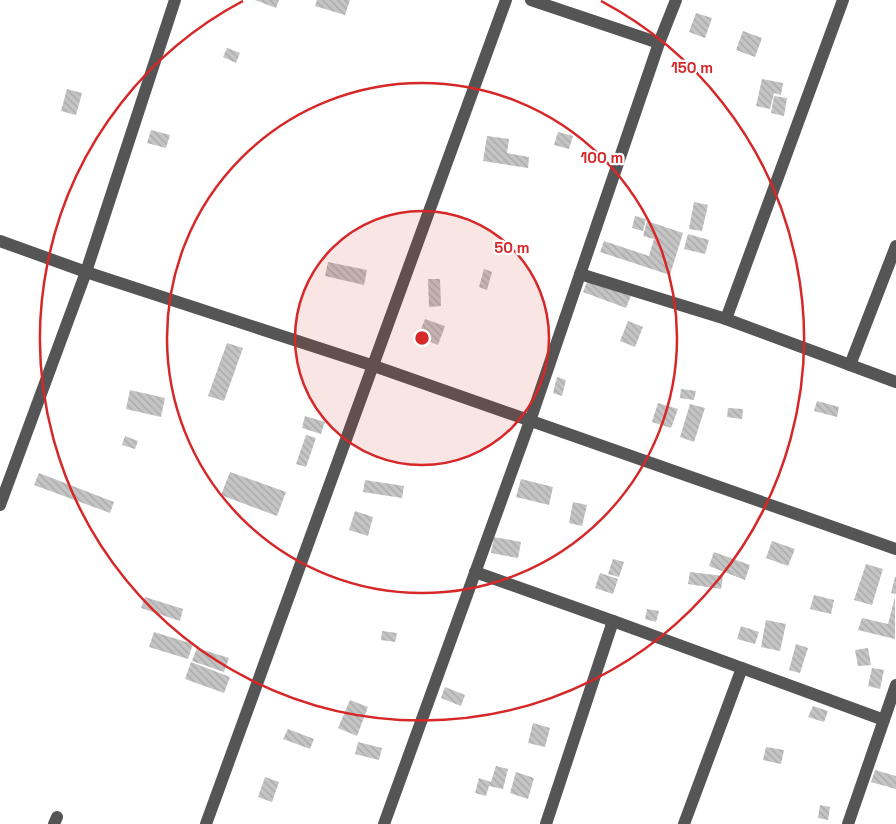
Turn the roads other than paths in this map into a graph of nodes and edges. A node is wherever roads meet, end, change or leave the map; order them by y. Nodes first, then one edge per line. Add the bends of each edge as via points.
1 (175, 0) edge
2 (506, 0) edge
3 (530, 0) edge
4 (676, 0) edge
5 (843, 0) edge
6 (659, 43) junction
7 (0, 241) edge
8 (896, 246) edge
9 (86, 272) junction
10 (580, 274) junction
11 (726, 319) junction
12 (850, 365) junction
13 (374, 366) junction
14 (896, 382) edge
15 (530, 421) junction
16 (0, 505) edge
17 (896, 549) edge
18 (475, 572) junction
19 (613, 620) junction
20 (742, 668) junction
21 (896, 685) edge
22 (884, 720) junction
23 (206, 824) edge
24 (384, 824) edge
25 (546, 824) edge
26 (684, 824) edge
27 (848, 824) edge

1 - 9 street
2 - 13 street
3 - 6 street
4 - 6 street
5 - 11 street
6 - 10 street
7 - 9 street
8 - 12 street
9 - 13 street
9 - 16 street
10 - 11 street
10 - 15 street
11 - 12 street
12 - 14 street
13 - 15 street
13 - 23 street
15 - 17 street
15 - 18 street
18 - 19 street
18 - 24 street
19 - 20 street
19 - 25 street
20 - 22 street
20 - 26 street
21 - 22 street
22 - 27 street

